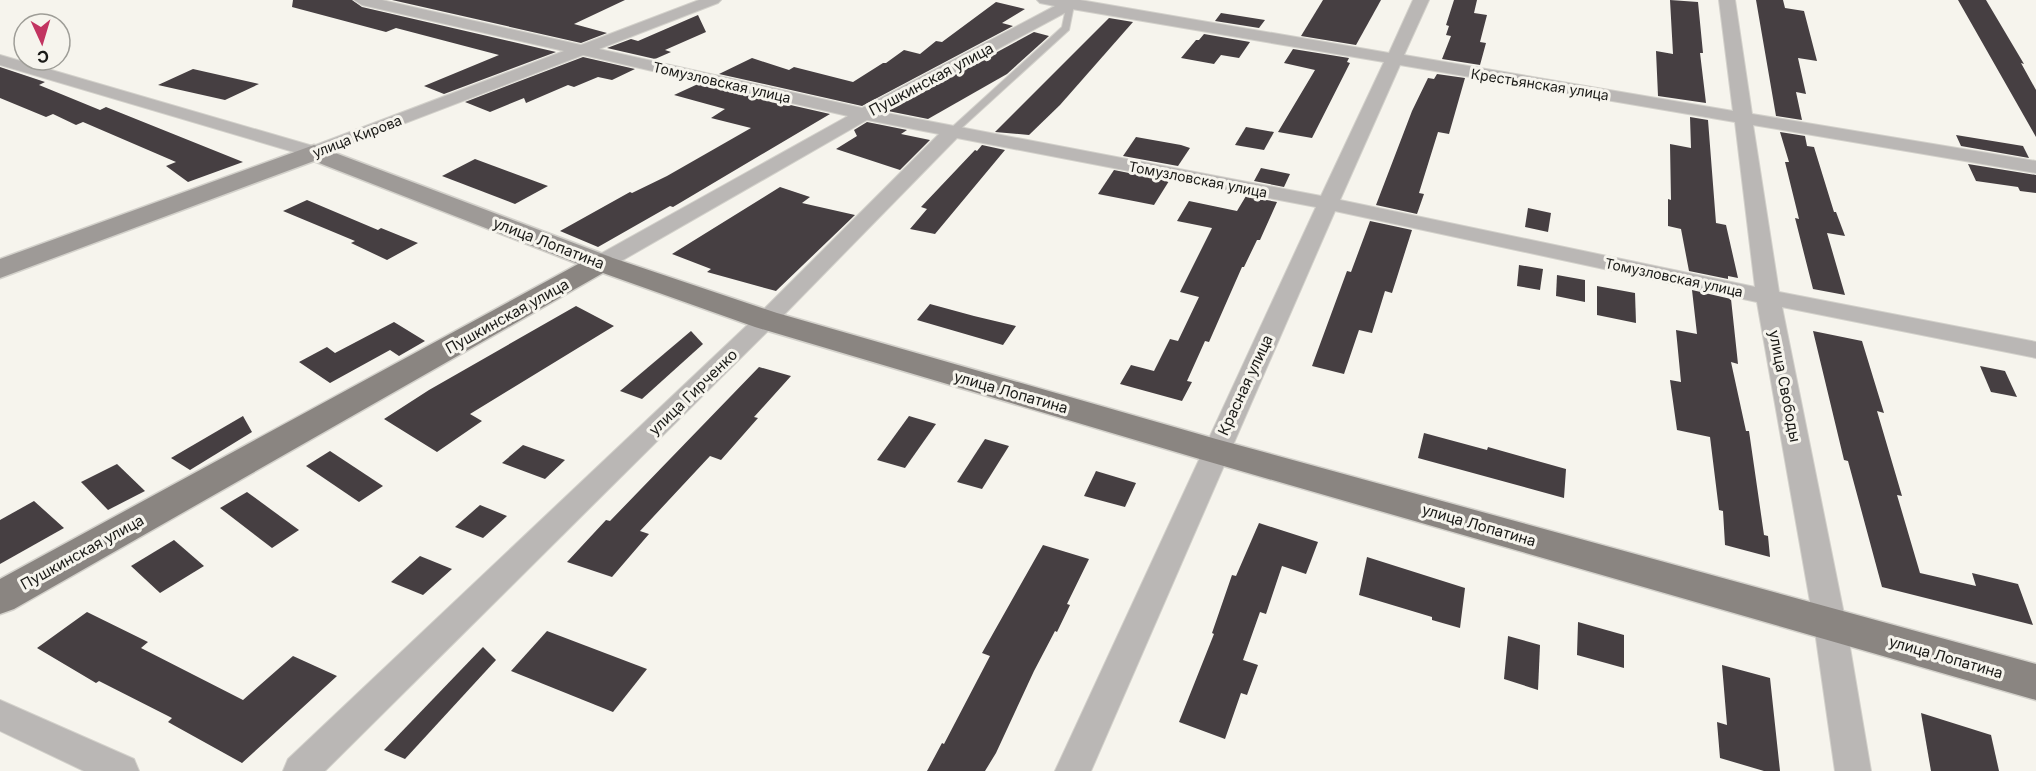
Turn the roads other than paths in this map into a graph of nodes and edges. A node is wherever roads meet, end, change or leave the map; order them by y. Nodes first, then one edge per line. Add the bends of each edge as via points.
1 (362, 0) edge
2 (713, 0) edge
3 (1045, 0) edge
4 (1421, 0) edge
5 (1727, 0) edge
6 (1073, 2) edge
7 (580, 50) junction
8 (0, 60) edge
9 (1392, 60) junction
10 (864, 114) junction
11 (1744, 117) junction
12 (953, 131) junction
13 (314, 152) junction
14 (2036, 167) edge
15 (1329, 204) junction
16 (601, 263) junction
17 (0, 269) edge
18 (1767, 297) junction
19 (766, 320) junction
20 (2036, 350) edge
21 (1215, 451) junction
22 (0, 598) edge
23 (1830, 624) junction
24 (2036, 682) edge
25 (0, 715) edge
26 (121, 771) edge
27 (302, 771) edge
28 (1072, 771) edge
29 (1852, 771) edge

1 - 7 street, Томузловская улица
2 - 7 street, улица Кирова
3 - 6 street, Крестьянская улица
4 - 9 street, Красная улица
5 - 11 street, улица Свободы
6 - 9 street, Крестьянская улица
6 - 10 street, Пушкинская улица
6 - 12 lane, улица Гирченко via 1066,28
7 - 10 street, Томузловская улица
7 - 13 street, улица Кирова
8 - 13 street, улица Лопатина
9 - 11 street, Крестьянская улица
9 - 15 street, Красная улица
10 - 12 street, Томузловская улица
10 - 16 street, Пушкинская улица
11 - 14 street, Крестьянская улица
11 - 18 street, улица Свободы
12 - 15 street, Томузловская улица
12 - 19 street, улица Гирченко
13 - 16 street, улица Лопатина
13 - 17 street, улица Кирова
15 - 18 street, Томузловская улица
15 - 21 street, Красная улица
16 - 19 main road, улица Лопатина
16 - 22 main road, Пушкинская улица
18 - 20 street, Томузловская улица
18 - 23 street, улица Свободы
19 - 21 main road, улица Лопатина
19 - 27 street, улица Гирченко
21 - 23 main road, улица Лопатина
21 - 28 street, Красная улица
23 - 24 main road, улица Лопатина
23 - 29 street, улица Свободы
25 - 26 street

